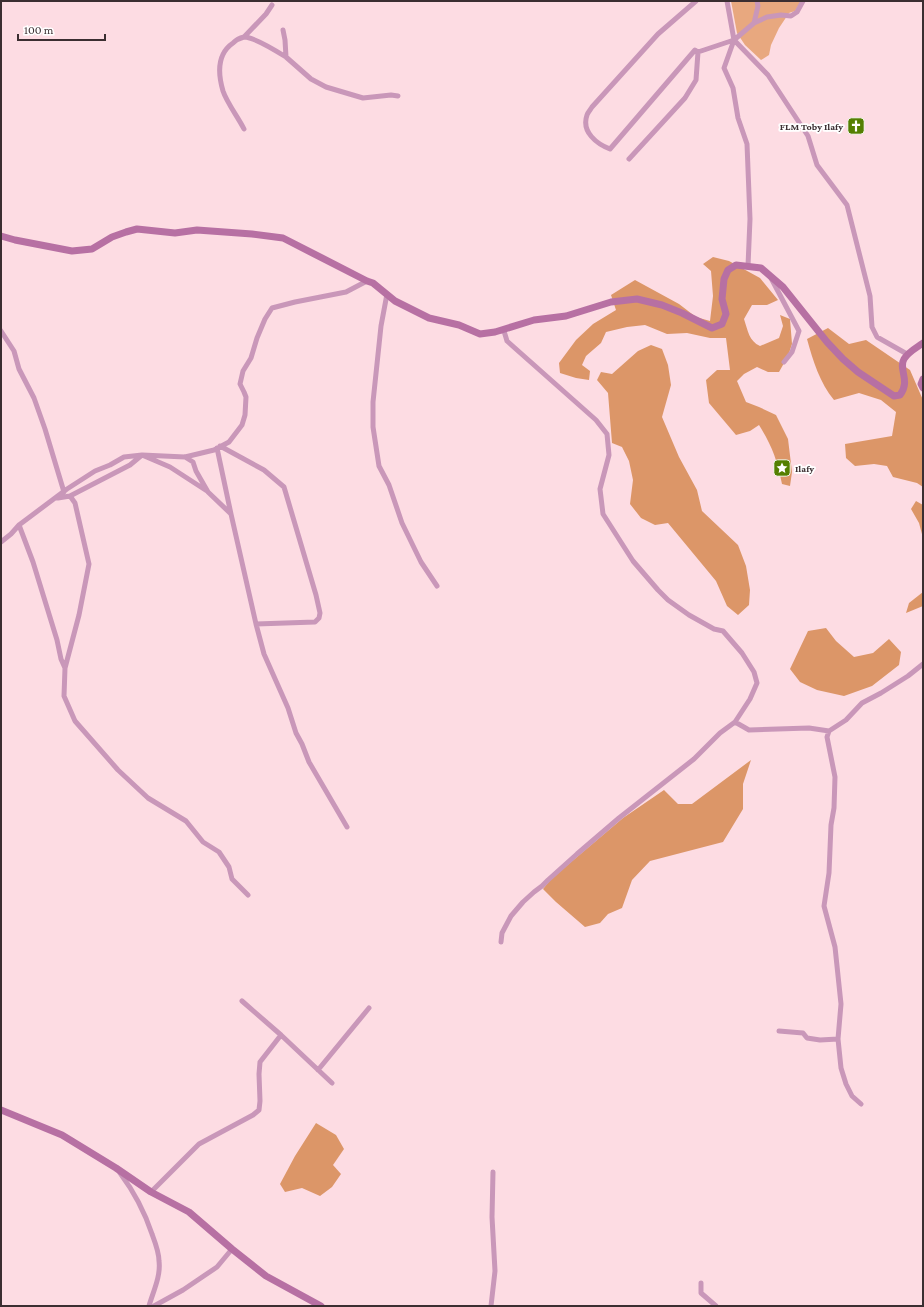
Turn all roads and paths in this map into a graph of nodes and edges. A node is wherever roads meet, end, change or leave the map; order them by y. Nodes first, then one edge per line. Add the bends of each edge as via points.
1 (696, 1) edge
2 (727, 1) edge
3 (757, 1) edge
4 (803, 1) edge
5 (272, 5) dead end
6 (754, 23) junction
7 (283, 30) dead end
8 (244, 37) junction
9 (734, 40) junction
10 (698, 52) junction
11 (286, 57) junction
12 (398, 96) dead end
13 (244, 129) dead end
14 (629, 159) dead end
15 (1, 236) edge
16 (748, 266) junction
17 (768, 274) junction
18 (367, 281) junction
19 (387, 294) junction
20 (1, 331) edge
21 (495, 332) junction
22 (923, 342) edge
23 (907, 354) junction
24 (784, 362) dead end
25 (923, 379) edge
26 (923, 388) edge
27 (218, 447) junction
28 (142, 455) junction
29 (185, 457) junction
30 (64, 492) junction
31 (208, 492) junction
32 (70, 496) junction
33 (57, 498) junction
34 (231, 514) junction
35 (19, 525) junction
36 (1, 542) edge
37 (437, 586) dead end
38 (256, 624) junction
39 (923, 664) edge
40 (65, 668) junction
41 (735, 722) junction
42 (829, 731) junction
43 (347, 827) dead end
44 (248, 895) dead end
45 (501, 942) dead end
46 (242, 1001) dead end
47 (368, 1008) dead end
48 (779, 1031) dead end
49 (281, 1035) junction
50 (838, 1039) junction
51 (318, 1070) junction
52 (332, 1083) dead end
53 (861, 1104) dead end
54 (1, 1110) edge
55 (116, 1168) junction
56 (493, 1172) dead end
57 (151, 1192) junction
58 (232, 1249) junction
59 (701, 1283) dead end
60 (148, 1306) edge
61 (154, 1306) edge
62 (321, 1306) edge
63 (491, 1306) edge
64 (716, 1306) edge

1 - 10 street via 658,34 592,107 587,115 586,127 592,138 601,146 610,149 695,50
2 - 9 street
3 - 6 street
4 - 6 street via 797,12 791,16 767,17
5 - 8 street
6 - 9 street
7 - 11 street
8 - 11 street
8 - 13 street via 227,47 219,73 224,92
9 - 10 street
9 - 16 street via 724,68 733,88 738,118 747,144 750,220
9 - 23 street via 768,75 808,136 818,165 848,206 870,296 872,327 877,337
10 - 14 street via 696,80 685,98
11 - 12 street via 326,88 363,98
15 - 18 street via 72,251 92,249 112,237 137,229 252,234 282,238
16 - 17 street via 761,268
16 - 21 street via 736,265 728,270 724,279 722,299 726,314 722,324 712,328 662,305 637,299 611,302 566,316 534,320
17 - 23 street via 783,287 843,359 894,396 900,395 904,390 902,361
17 - 24 street via 799,331 792,352
18 - 19 street via 373,282
18 - 27 street via 346,292 272,308 243,371 240,384 246,397 242,425 229,442
19 - 21 street via 429,318 458,325 480,334
19 - 37 street via 373,402 373,427 379,466 389,485 402,523 421,562
20 - 30 street via 14,351 19,369 34,398
21 - 41 street via 504,331 507,341 596,420 607,434 609,455 600,489 603,514 634,561 668,600 689,615 714,629 723,631 754,672 757,683
22 - 23 street
25 - 26 street
27 - 29 street
27 - 34 street
27 - 38 street via 264,470 284,487 320,613 320,618 315,622
28 - 29 street
28 - 30 street via 124,457 95,471
28 - 31 street via 170,467
28 - 32 street via 130,465
29 - 31 street via 193,462
30 - 33 street
31 - 34 street
32 - 33 street
32 - 40 street via 75,503 89,564
33 - 35 street
34 - 38 street
35 - 36 street
35 - 40 street
38 - 43 street via 264,654 296,733 309,762
39 - 42 street via 882,693 862,703 846,720
40 - 44 street via 64,696 75,721 92,742 148,798 186,821 203,842 219,852 229,866 232,879
41 - 42 street via 749,730 809,728
41 - 45 street via 534,892 511,916 502,933
42 - 50 street via 827,737 835,777 829,873 824,906 835,947 841,1004
46 - 49 street
47 - 51 street
48 - 50 street via 803,1033 807,1038 820,1040
49 - 51 street
49 - 57 street via 260,1062 259,1110 199,1144
50 - 53 street via 840,1068 852,1096
51 - 52 street
54 - 55 street via 62,1135
55 - 57 street
55 - 60 street via 132,1188 145,1212 156,1243 160,1261 158,1278
56 - 63 street via 495,1270
57 - 58 street via 189,1212
58 - 61 street via 217,1267
58 - 62 street via 266,1276
59 - 64 street via 701,1292

